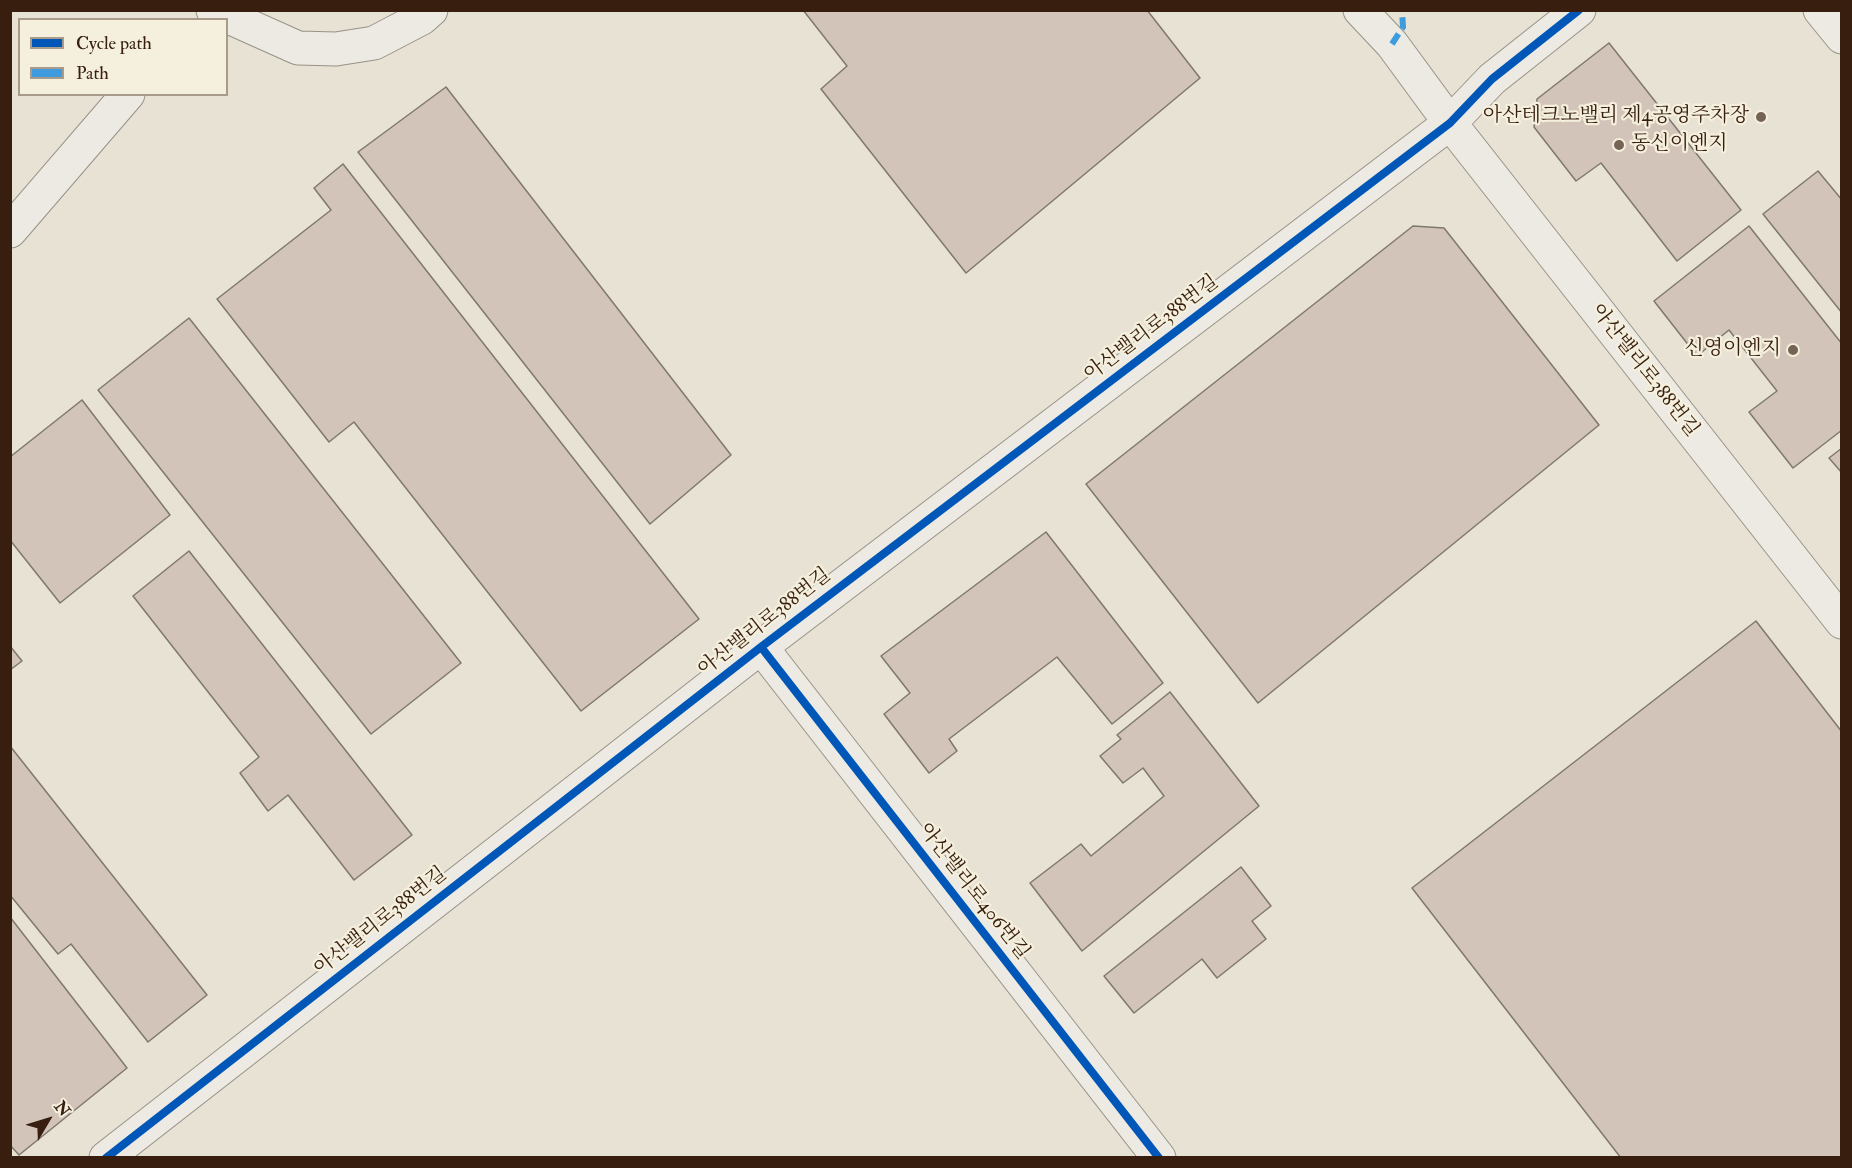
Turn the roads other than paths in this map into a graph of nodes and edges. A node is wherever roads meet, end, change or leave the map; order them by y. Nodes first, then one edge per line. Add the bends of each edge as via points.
1 (213, 10) edge
2 (431, 10) edge
3 (1360, 10) edge
4 (1579, 10) edge
5 (1820, 10) edge
6 (1842, 37) edge
7 (126, 96) edge
8 (1450, 123) junction
9 (10, 231) edge
10 (1842, 622) edge
11 (761, 647) junction
12 (106, 1158) edge
13 (1159, 1158) edge

1 - 2 street via 297,48 336,49 374,43
3 - 8 street via 1392,44
4 - 8 street via 1491,79
5 - 6 street
7 - 9 street
8 - 10 street, 아산밸리로388번길
8 - 11 street, 아산밸리로388번길
11 - 12 street, 아산밸리로388번길
11 - 13 street, 아산밸리로406번길

